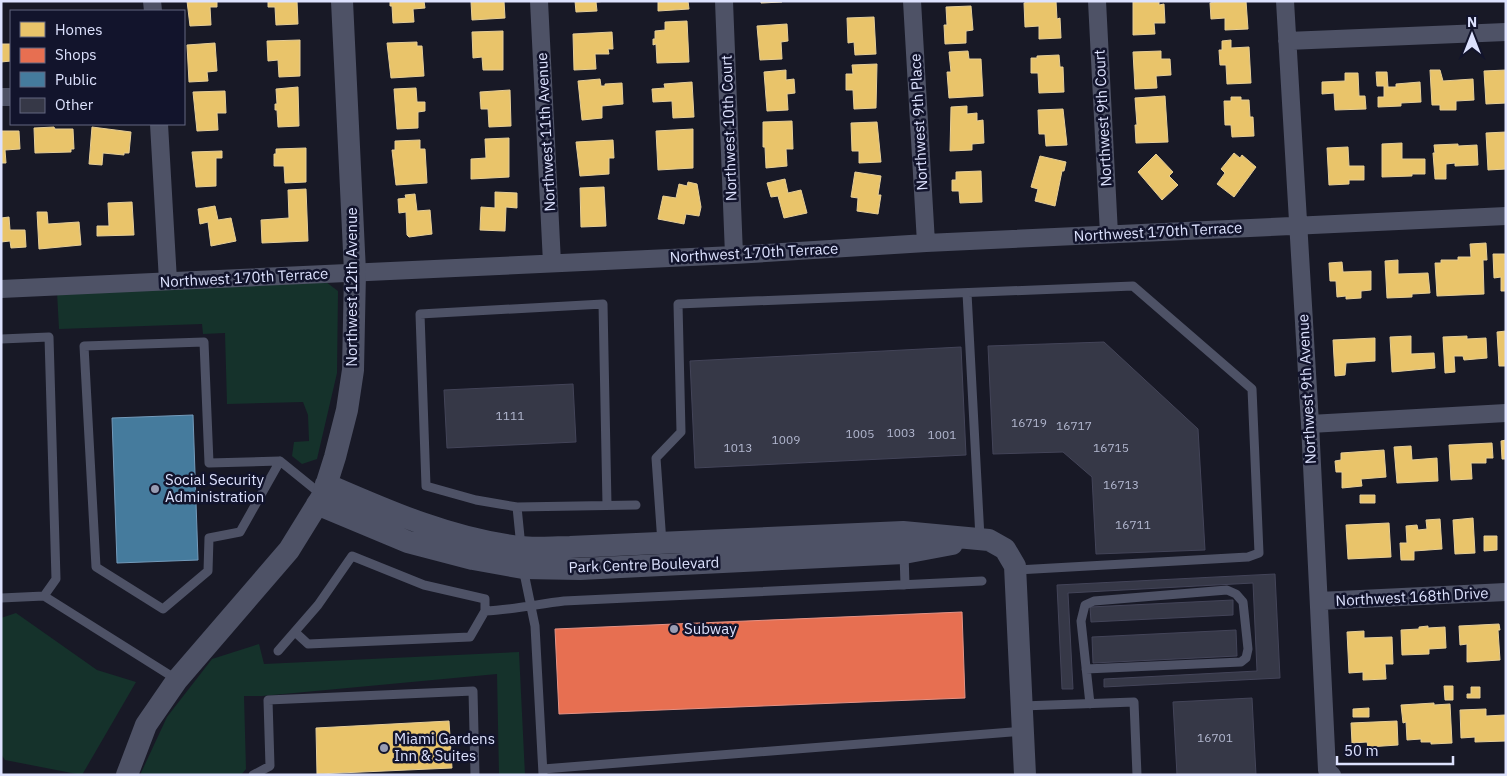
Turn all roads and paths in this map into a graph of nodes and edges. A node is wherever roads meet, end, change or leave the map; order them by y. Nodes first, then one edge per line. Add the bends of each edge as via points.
1 (342, 1) edge
2 (539, 1) edge
3 (724, 1) edge
4 (912, 1) edge
5 (1097, 1) edge
6 (1285, 1) edge
7 (1506, 32) edge
8 (1287, 41) junction
9 (159, 125) edge
10 (1506, 216) edge
11 (1297, 225) junction
12 (1109, 234) junction
13 (926, 243) junction
14 (734, 256) junction
15 (552, 263) junction
16 (356, 272) junction
17 (168, 281) junction
18 (1, 289) edge
19 (967, 293) junction
20 (1, 339) edge
21 (1506, 413) edge
22 (1310, 424) junction
23 (280, 461) junction
24 (322, 494) junction
25 (636, 504) dead end
26 (607, 505) junction
27 (517, 507) junction
28 (980, 538) junction
29 (904, 542) junction
30 (663, 554) junction
31 (522, 558) junction
32 (1015, 570) junction
33 (982, 581) dead end
34 (905, 585) junction
35 (1506, 592) edge
36 (44, 596) junction
37 (1, 598) edge
38 (1319, 601) junction
39 (530, 605) junction
40 (485, 611) junction
41 (295, 632) junction
42 (278, 651) dead end
43 (1086, 669) junction
44 (177, 680) junction
45 (1090, 704) junction
46 (1022, 706) junction
47 (1024, 731) junction
48 (543, 772) edge
49 (128, 775) edge
50 (253, 775) edge
51 (475, 775) edge
52 (1025, 775) edge
53 (1137, 775) edge
54 (1332, 775) edge

1 - 16 street, Northwest 12th Avenue
2 - 15 street, Northwest 11th Avenue
3 - 14 street, Northwest 10th Court
4 - 13 street, Northwest 9th Place
5 - 12 street, Northwest 9th Court
6 - 8 street, Northwest 9th Avenue
7 - 8 street
8 - 11 street, Northwest 9th Avenue
9 - 17 street
10 - 11 street, Northwest 170th Terrace
11 - 12 street, Northwest 170th Terrace
11 - 22 street, Northwest 9th Avenue
12 - 13 street, Northwest 170th Terrace
13 - 14 street, Northwest 170th Terrace
14 - 15 street, Northwest 170th Terrace
15 - 16 street, Northwest 170th Terrace
16 - 17 street, Northwest 170th Terrace
16 - 24 street, Northwest 12th Avenue via 353,370 347,410
17 - 18 street, Northwest 170th Terrace
19 - 28 lane
19 - 30 lane via 678,304 681,432 656,458
19 - 32 lane via 1133,286 1252,388 1259,553 1248,557
20 - 36 lane via 49,337 56,578
21 - 22 street
22 - 38 street, Northwest 9th Avenue
23 - 23 lane via 209,463 204,342 84,346 96,567 162,609 208,570 209,538 240,532
23 - 24 lane
24 - 31 street, Park Centre Boulevard via 408,542 473,559
24 - 44 street, Northwest 12th Avenue via 289,550
25 - 26 lane
26 - 27 lane
26 - 27 lane via 603,304 420,314 426,486
27 - 31 lane
28 - 29 street, Park Centre Boulevard
28 - 32 street via 1005,549
29 - 30 street, Park Centre Boulevard
29 - 34 lane
30 - 31 street, Park Centre Boulevard via 580,569
31 - 39 lane
32 - 46 street
33 - 34 lane
34 - 39 lane
35 - 38 street, Northwest 168th Drive
36 - 37 lane
36 - 44 lane
38 - 54 street, Northwest 9th Avenue via 1327,770
39 - 40 lane
39 - 48 lane via 535,626
40 - 41 lane via 470,637 308,644
40 - 41 lane via 485,599 424,585 352,556
41 - 42 lane
43 - 43 lane via 1081,621 1085,605 1089,603 1227,590 1243,602 1248,650 1241,662
43 - 45 lane
44 - 49 street, Northwest 12th Avenue via 146,725
45 - 46 lane
45 - 53 lane via 1134,702
46 - 47 street
47 - 48 lane
47 - 52 street
50 - 51 lane via 270,766 268,700 472,691

